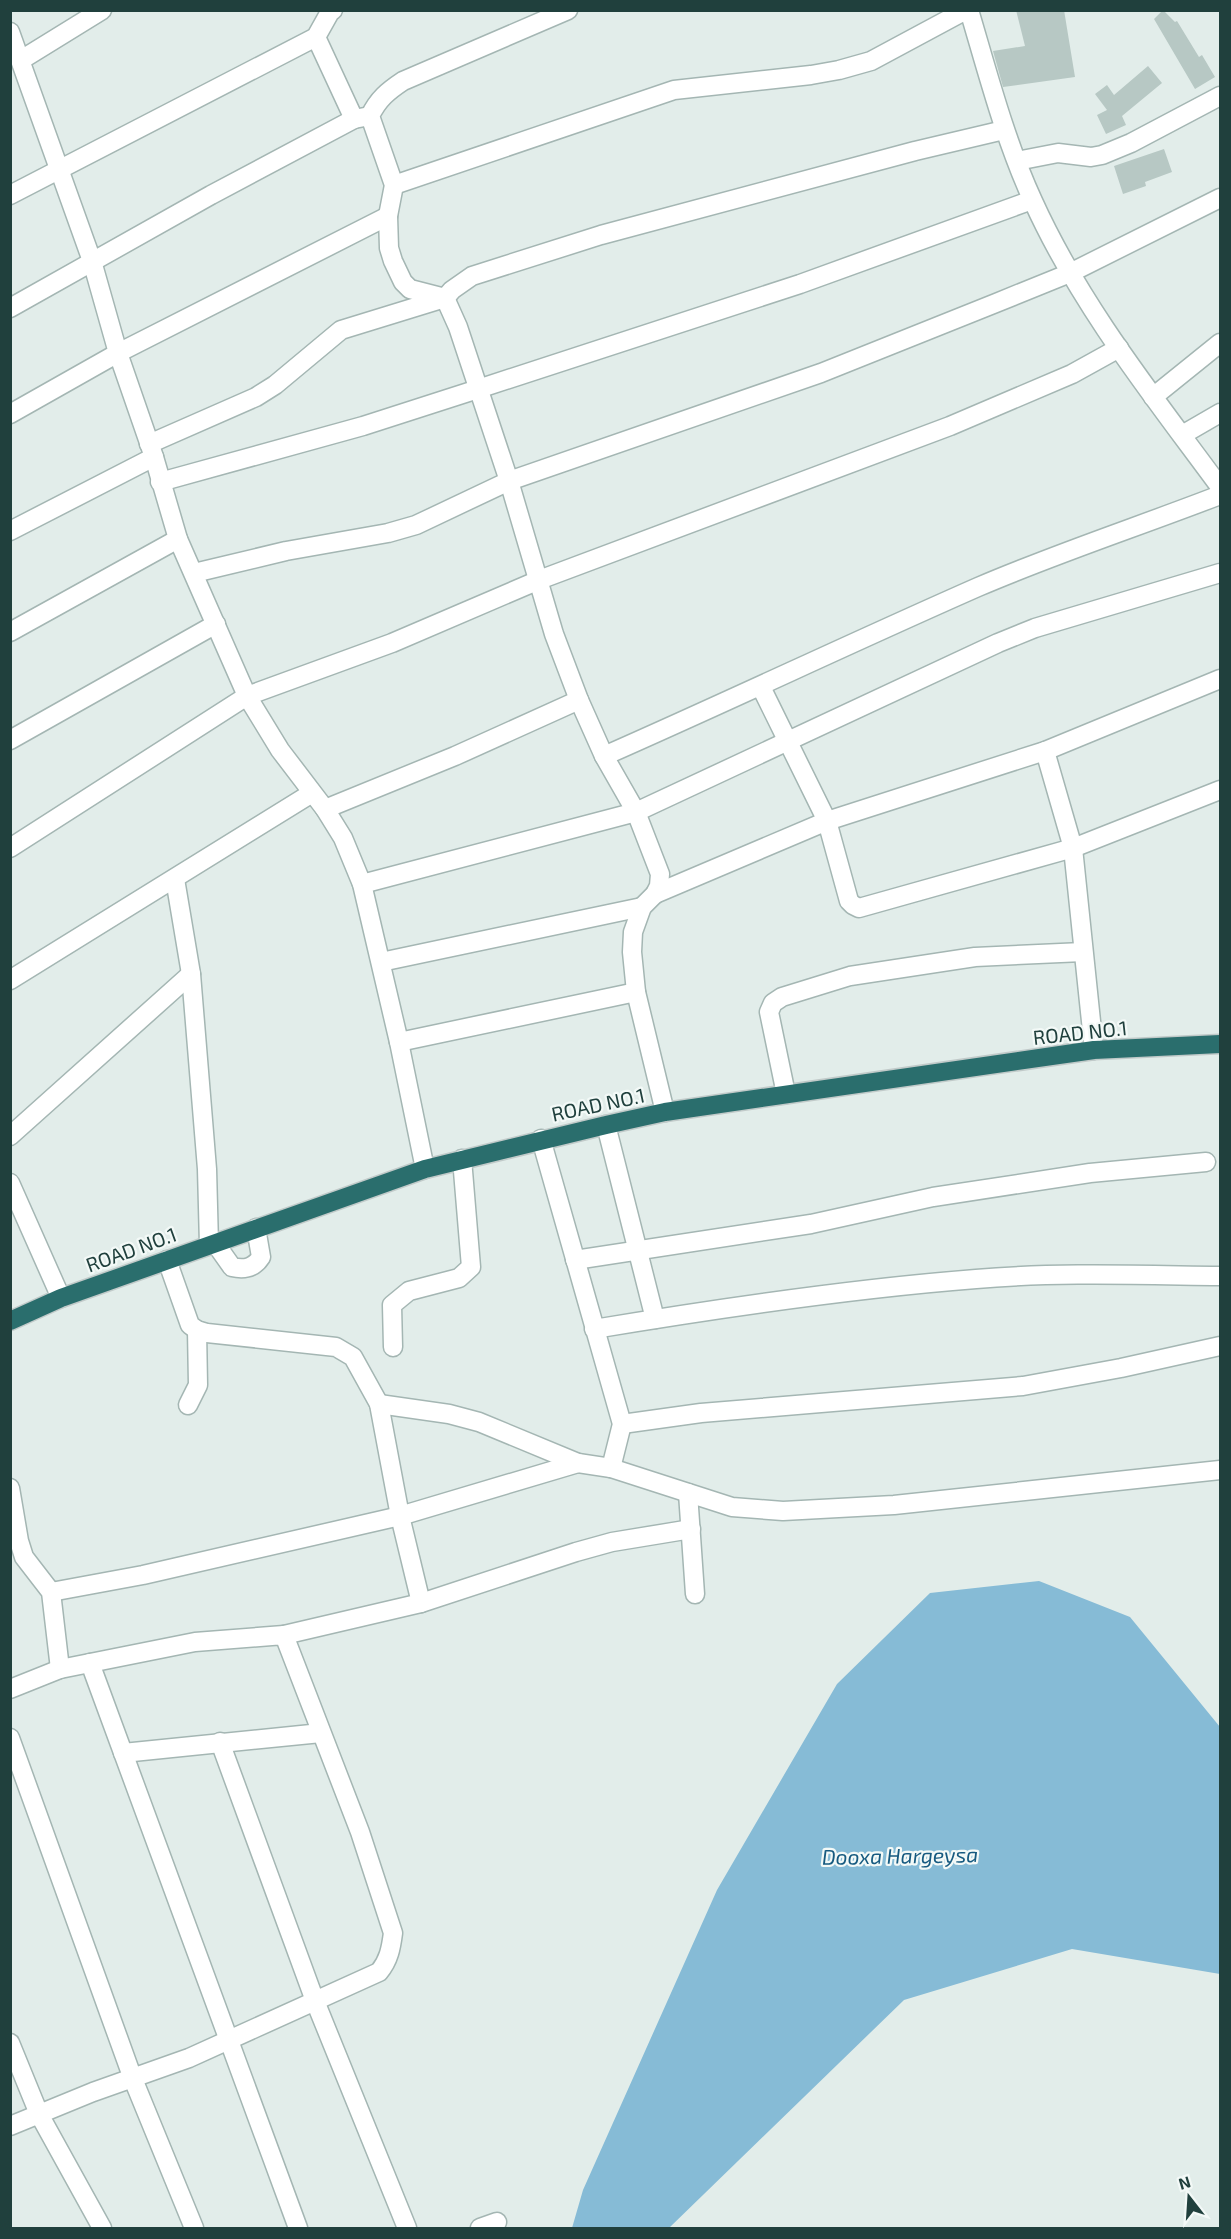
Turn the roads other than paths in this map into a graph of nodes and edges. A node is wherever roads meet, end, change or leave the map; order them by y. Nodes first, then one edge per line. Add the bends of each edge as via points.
1 (102, 10) edge
2 (568, 10) edge
3 (968, 10) edge
4 (330, 11) edge
5 (10, 32) edge
6 (316, 37) junction
7 (19, 72) edge
8 (1221, 96) edge
9 (362, 117) junction
10 (1004, 130) junction
11 (1017, 161) junction
12 (59, 170) junction
13 (394, 185) junction
14 (10, 195) edge
15 (1221, 198) edge
16 (1032, 200) junction
17 (387, 216) junction
18 (92, 261) junction
19 (1070, 273) junction
20 (445, 298) junction
21 (10, 308) edge
22 (1221, 343) edge
23 (1119, 348) junction
24 (118, 353) junction
25 (478, 389) junction
26 (1153, 397) junction
27 (1221, 413) edge
28 (10, 414) edge
29 (1182, 435) junction
30 (152, 451) junction
31 (509, 481) junction
32 (160, 482) junction
33 (1220, 486) edge
34 (10, 531) edge
35 (178, 539) junction
36 (194, 573) junction
37 (1221, 573) edge
38 (539, 580) junction
39 (216, 624) junction
40 (10, 632) edge
41 (1221, 679) edge
42 (761, 687) junction
43 (247, 696) junction
44 (579, 700) junction
45 (10, 740) edge
46 (787, 741) junction
47 (1045, 751) junction
48 (604, 756) junction
49 (1221, 790) edge
50 (312, 793) junction
51 (325, 809) junction
52 (636, 812) junction
53 (827, 822) junction
54 (10, 848) edge
55 (1073, 848) junction
56 (175, 879) junction
57 (362, 884) junction
58 (649, 901) junction
59 (1083, 952) junction
60 (381, 962) junction
61 (191, 974) junction
62 (10, 980) edge
63 (636, 992) junction
64 (399, 1042) junction
65 (1221, 1044) edge
66 (1094, 1050) junction
67 (786, 1094) junction
68 (664, 1112) junction
69 (606, 1125) junction
70 (10, 1136) edge
71 (541, 1139) junction
72 (462, 1159) junction
73 (1206, 1162) dead end
74 (425, 1168) junction
75 (10, 1183) edge
76 (256, 1228) junction
77 (212, 1244) junction
78 (638, 1250) junction
79 (167, 1260) junction
80 (575, 1260) junction
81 (1221, 1276) edge
82 (62, 1298) junction
83 (655, 1319) junction
84 (10, 1321) edge
85 (594, 1329) junction
86 (196, 1330) junction
87 (1221, 1346) edge
88 (393, 1347) dead end
89 (379, 1404) junction
90 (188, 1405) dead end
91 (622, 1424) junction
92 (578, 1463) junction
93 (611, 1468) junction
94 (1221, 1470) edge
95 (10, 1488) edge
96 (688, 1492) junction
97 (400, 1516) junction
98 (691, 1529) junction
99 (15, 1544) edge
100 (51, 1592) junction
101 (695, 1594) dead end
102 (421, 1603) junction
103 (284, 1635) junction
104 (90, 1663) junction
105 (60, 1669) junction
106 (10, 1689) edge
107 (321, 1733) junction
108 (10, 1738) edge
109 (220, 1742) junction
110 (123, 1753) junction
111 (315, 2001) junction
112 (227, 2041) junction
113 (10, 2043) edge
114 (133, 2079) junction
115 (39, 2114) junction
116 (10, 2126) edge
117 (102, 2229) edge
118 (194, 2229) edge
119 (298, 2229) edge
120 (407, 2229) edge

1 - 7 street
2 - 9 street via 403,81
3 - 10 street
3 - 13 street via 871,61 811,75 674,90
4 - 6 street
5 - 7 street
6 - 9 street
6 - 12 street
7 - 12 street
8 - 11 street via 1102,155 1058,153
9 - 13 street
9 - 18 street
10 - 11 street
10 - 20 street via 601,235 472,276
11 - 16 street
12 - 14 street
12 - 18 street
13 - 17 street
15 - 19 street
16 - 19 street
16 - 25 street via 800,284
17 - 20 street via 389,248 403,282 410,289
17 - 24 street
18 - 21 street
18 - 24 street
19 - 23 street
19 - 31 street via 821,373
20 - 25 street
20 - 30 street via 341,330 275,385
22 - 26 street
23 - 26 street
23 - 38 street via 1072,374 950,426
24 - 28 street
24 - 30 street
25 - 31 street
25 - 32 street via 363,426
26 - 29 street
27 - 29 street
29 - 33 street
30 - 32 street
30 - 34 street
31 - 36 street via 444,513 388,533
31 - 38 street
32 - 35 street
33 - 42 street via 1125,532 978,587
35 - 36 street
35 - 40 street
36 - 39 street
37 - 46 street via 1035,628
38 - 43 street via 392,643
38 - 44 street
39 - 43 street
39 - 45 street
41 - 47 street
42 - 46 street
42 - 48 street
43 - 50 street
43 - 54 street
44 - 48 street
44 - 51 street
46 - 52 street
46 - 53 street
47 - 53 street
47 - 55 street
48 - 52 street
49 - 55 street
50 - 51 street
50 - 56 street
51 - 57 street via 343,838
52 - 57 street
52 - 58 street via 660,874 659,886
53 - 55 street via 849,900 859,908
53 - 58 street
55 - 59 street
56 - 61 street
56 - 62 street
57 - 60 street
58 - 60 street
58 - 63 street via 633,932
59 - 66 street
59 - 67 street via 963,958 849,976 782,997 769,1012
60 - 64 street
61 - 70 street
61 - 77 street
63 - 64 street
63 - 68 street
64 - 74 street
65 - 66 highway, ROAD NO.1
66 - 67 highway, ROAD NO.1
67 - 68 highway, ROAD NO.1
68 - 69 highway, ROAD NO.1
69 - 71 highway, ROAD NO.1
69 - 78 street
71 - 72 highway, ROAD NO.1
71 - 80 street
72 - 74 highway, ROAD NO.1
72 - 88 street via 471,1268 459,1278 409,1291 392,1305
73 - 78 street via 1090,1173 944,1195 811,1224
74 - 76 highway, ROAD NO.1
75 - 82 street
76 - 77 highway, ROAD NO.1
76 - 77 street via 261,1257 257,1264 243,1269 232,1267
77 - 79 highway, ROAD NO.1
78 - 80 street
78 - 83 street
79 - 82 highway, ROAD NO.1
79 - 86 street via 190,1325
80 - 85 street
81 - 83 street via 1086,1273 976,1279
82 - 84 highway, ROAD NO.1
83 - 85 street
85 - 91 street
86 - 89 street via 336,1347 353,1357
86 - 90 street via 198,1384
87 - 91 street via 1023,1386 701,1413
89 - 92 street via 479,1422
89 - 97 street
91 - 93 street
92 - 93 street
92 - 97 street
93 - 96 street
94 - 96 street via 894,1505 783,1511 732,1506
95 - 99 street
96 - 98 street
97 - 100 street
97 - 102 street
98 - 101 street
98 - 102 street via 585,1549
99 - 100 street
100 - 105 street
102 - 103 street
103 - 104 street via 195,1642
103 - 107 street
104 - 105 street
104 - 110 street
105 - 106 street
107 - 109 street
107 - 111 street via 360,1832 393,1933 386,1964 379,1972
108 - 114 street
109 - 110 street
109 - 111 street
110 - 112 street
111 - 112 street
111 - 120 street
112 - 114 street
112 - 119 street
113 - 115 street
114 - 115 street
114 - 118 street
115 - 116 street
115 - 117 street

